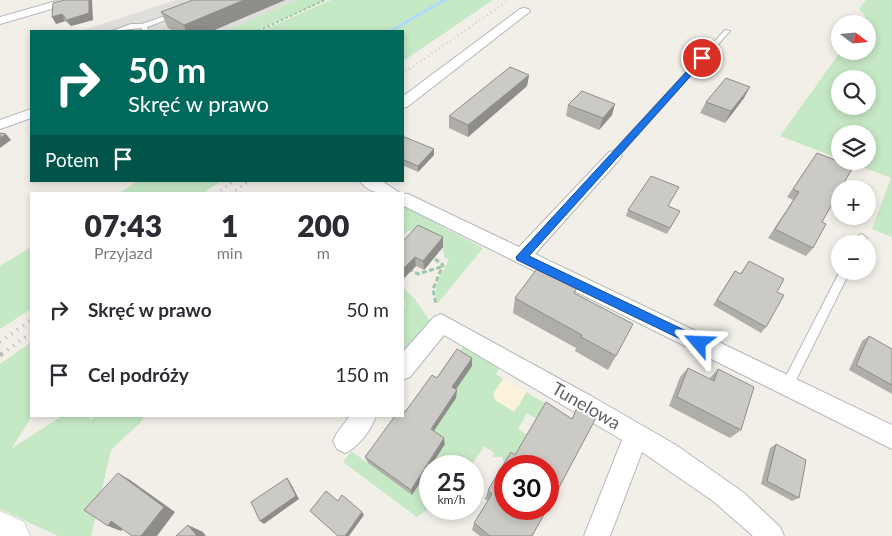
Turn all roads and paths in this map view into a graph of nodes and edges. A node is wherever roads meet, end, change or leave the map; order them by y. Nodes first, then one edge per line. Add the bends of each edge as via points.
1 (72, 0) edge
2 (325, 0) edge
3 (524, 11) dead end
4 (180, 13) edge
5 (0, 21) edge
6 (145, 29) edge
7 (118, 30) edge
8 (260, 30) edge
9 (727, 30) dead end
10 (404, 102) edge
11 (30, 113) edge
12 (0, 125) edge
13 (614, 156) joint
14 (370, 182) edge
15 (389, 192) edge
16 (404, 199) edge
17 (521, 257) junction
18 (435, 259) edge
19 (404, 266) edge
20 (442, 266) junction
21 (840, 280) edge
22 (437, 305) dead end
23 (404, 368) edge
24 (787, 386) junction
25 (364, 417) edge
26 (636, 435) junction
27 (892, 437) edge
28 (345, 441) dead end
29 (0, 531) edge
30 (10, 536) edge
31 (597, 536) edge
32 (771, 536) edge

1 - 5 street
2 - 8 path
3 - 10 street
4 - 6 lane
6 - 7 lane via 131,26
9 - 13 lane
11 - 12 street
13 - 17 street
14 - 15 street
16 - 17 street
17 - 24 street
18 - 20 path
19 - 20 path via 418,274
20 - 22 path via 433,290
21 - 24 lane
23 - 26 street, Tunelowa via 441,323
24 - 27 street
25 - 28 street
26 - 31 street
26 - 32 street, Tunelowa via 719,488
29 - 30 street

